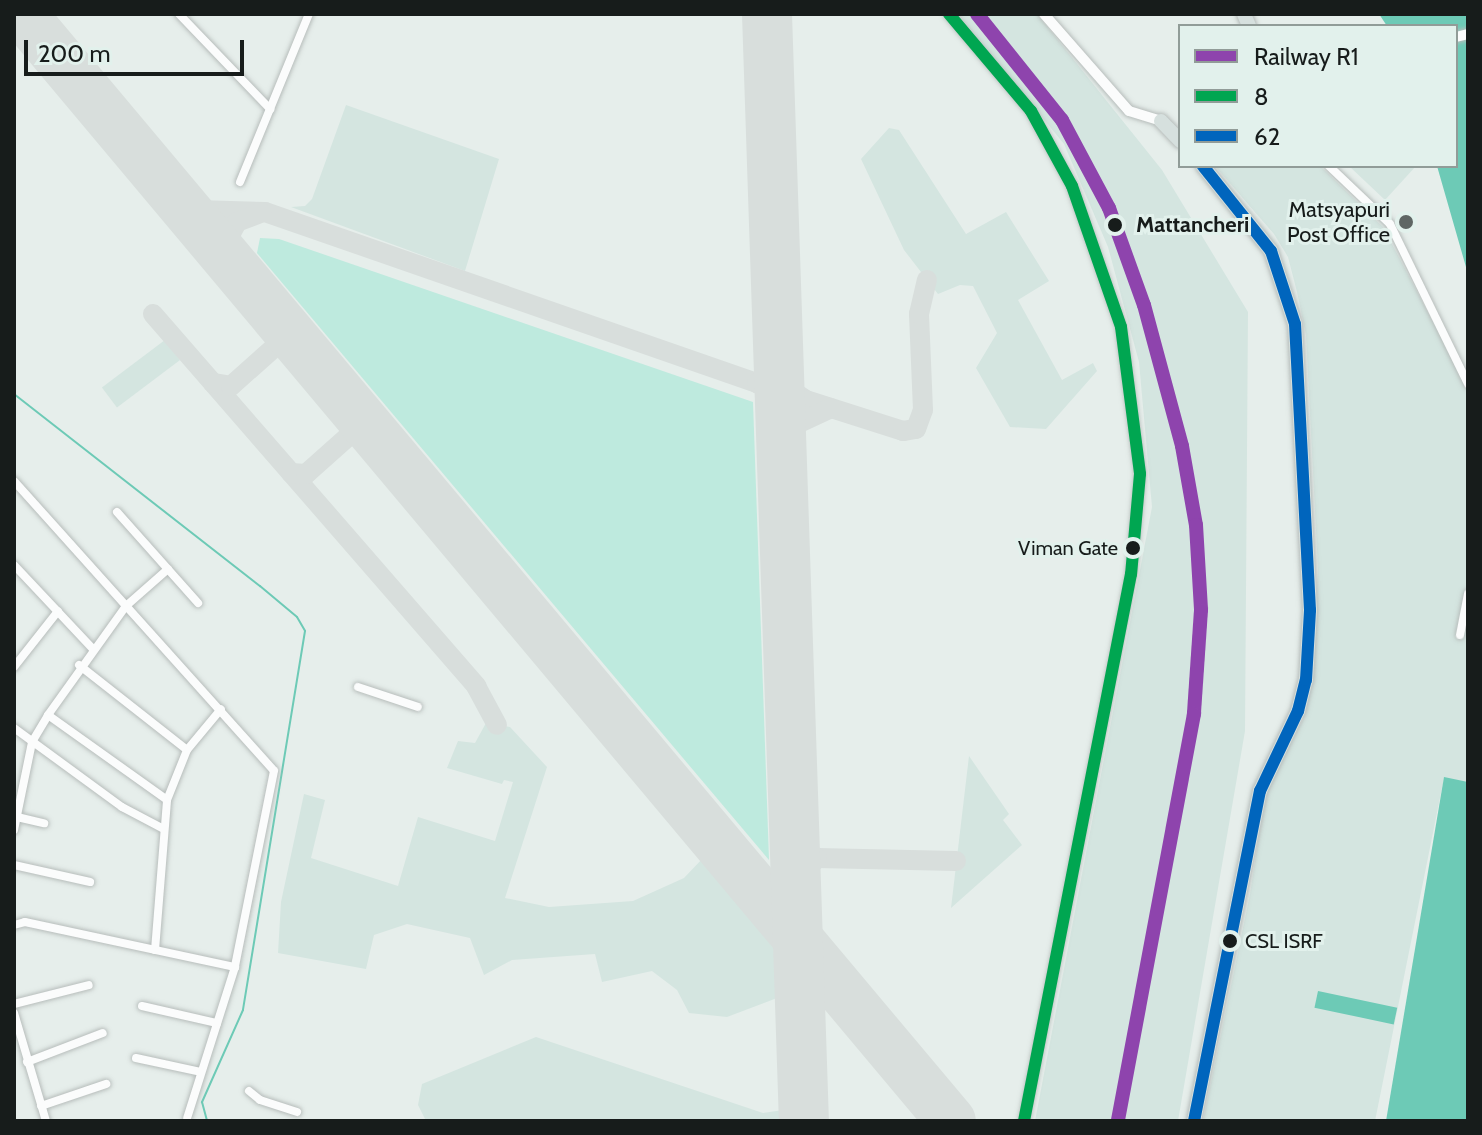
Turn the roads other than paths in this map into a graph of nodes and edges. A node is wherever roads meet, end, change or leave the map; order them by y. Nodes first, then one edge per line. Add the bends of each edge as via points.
1 (179, 14) edge
2 (309, 14) edge
3 (949, 14) edge
4 (1044, 14) edge
5 (270, 109) junction
6 (1161, 121) junction
7 (1178, 121) edge
8 (1178, 139) edge
9 (1205, 168) edge
10 (1331, 168) edge
11 (240, 182) dead end
12 (1468, 384) edge
13 (14, 482) edge
14 (117, 512) dead end
15 (14, 565) edge
16 (168, 569) junction
17 (1468, 594) edge
18 (198, 603) dead end
19 (126, 606) junction
20 (58, 611) junction
21 (1460, 635) dead end
22 (93, 649) junction
23 (79, 665) junction
24 (14, 667) edge
25 (358, 687) dead end
26 (418, 707) dead end
27 (221, 709) junction
28 (48, 715) junction
29 (14, 728) edge
30 (32, 742) junction
31 (187, 750) junction
32 (167, 800) junction
33 (17, 817) junction
34 (44, 823) dead end
35 (162, 828) junction
36 (14, 830) edge
37 (14, 865) edge
38 (90, 882) dead end
39 (14, 925) edge
40 (155, 950) junction
41 (235, 967) junction
42 (89, 985) dead end
43 (14, 1004) edge
44 (142, 1006) dead end
45 (14, 1013) edge
46 (217, 1023) junction
47 (103, 1033) dead end
48 (136, 1058) dead end
49 (27, 1062) junction
50 (201, 1072) junction
51 (106, 1084) dead end
52 (249, 1091) dead end
53 (41, 1106) junction
54 (297, 1112) dead end
55 (187, 1118) dead end
56 (46, 1121) edge
57 (1024, 1121) edge
58 (1194, 1121) edge

1 - 5 street
2 - 5 street
3 - 57 street via 1031,111 1072,186 1121,327 1140,474 1131,574
4 - 6 street via 1129,111
5 - 11 street
6 - 7 highway
6 - 8 highway
9 - 58 highway via 1271,251 1295,324 1310,610 1306,680 1298,711 1260,791
10 - 12 street via 1390,224
13 - 19 street
14 - 16 street
15 - 20 street
16 - 18 street
16 - 19 street
17 - 21 street
19 - 22 street
19 - 27 street
20 - 22 street
20 - 24 street
22 - 23 street
23 - 28 street
23 - 31 street
25 - 26 street
27 - 31 street
27 - 41 street via 274,771
28 - 30 street
28 - 32 street
29 - 30 street
30 - 33 street
30 - 35 street via 122,807
31 - 32 street
32 - 35 street
33 - 34 street
33 - 36 street
35 - 40 street
37 - 38 street
39 - 40 street via 25,922
40 - 41 street
41 - 46 street
42 - 43 street
44 - 46 street
45 - 49 street
46 - 50 street
47 - 49 street
48 - 50 street
49 - 53 street
50 - 55 street
51 - 53 street
52 - 54 street
53 - 56 street

